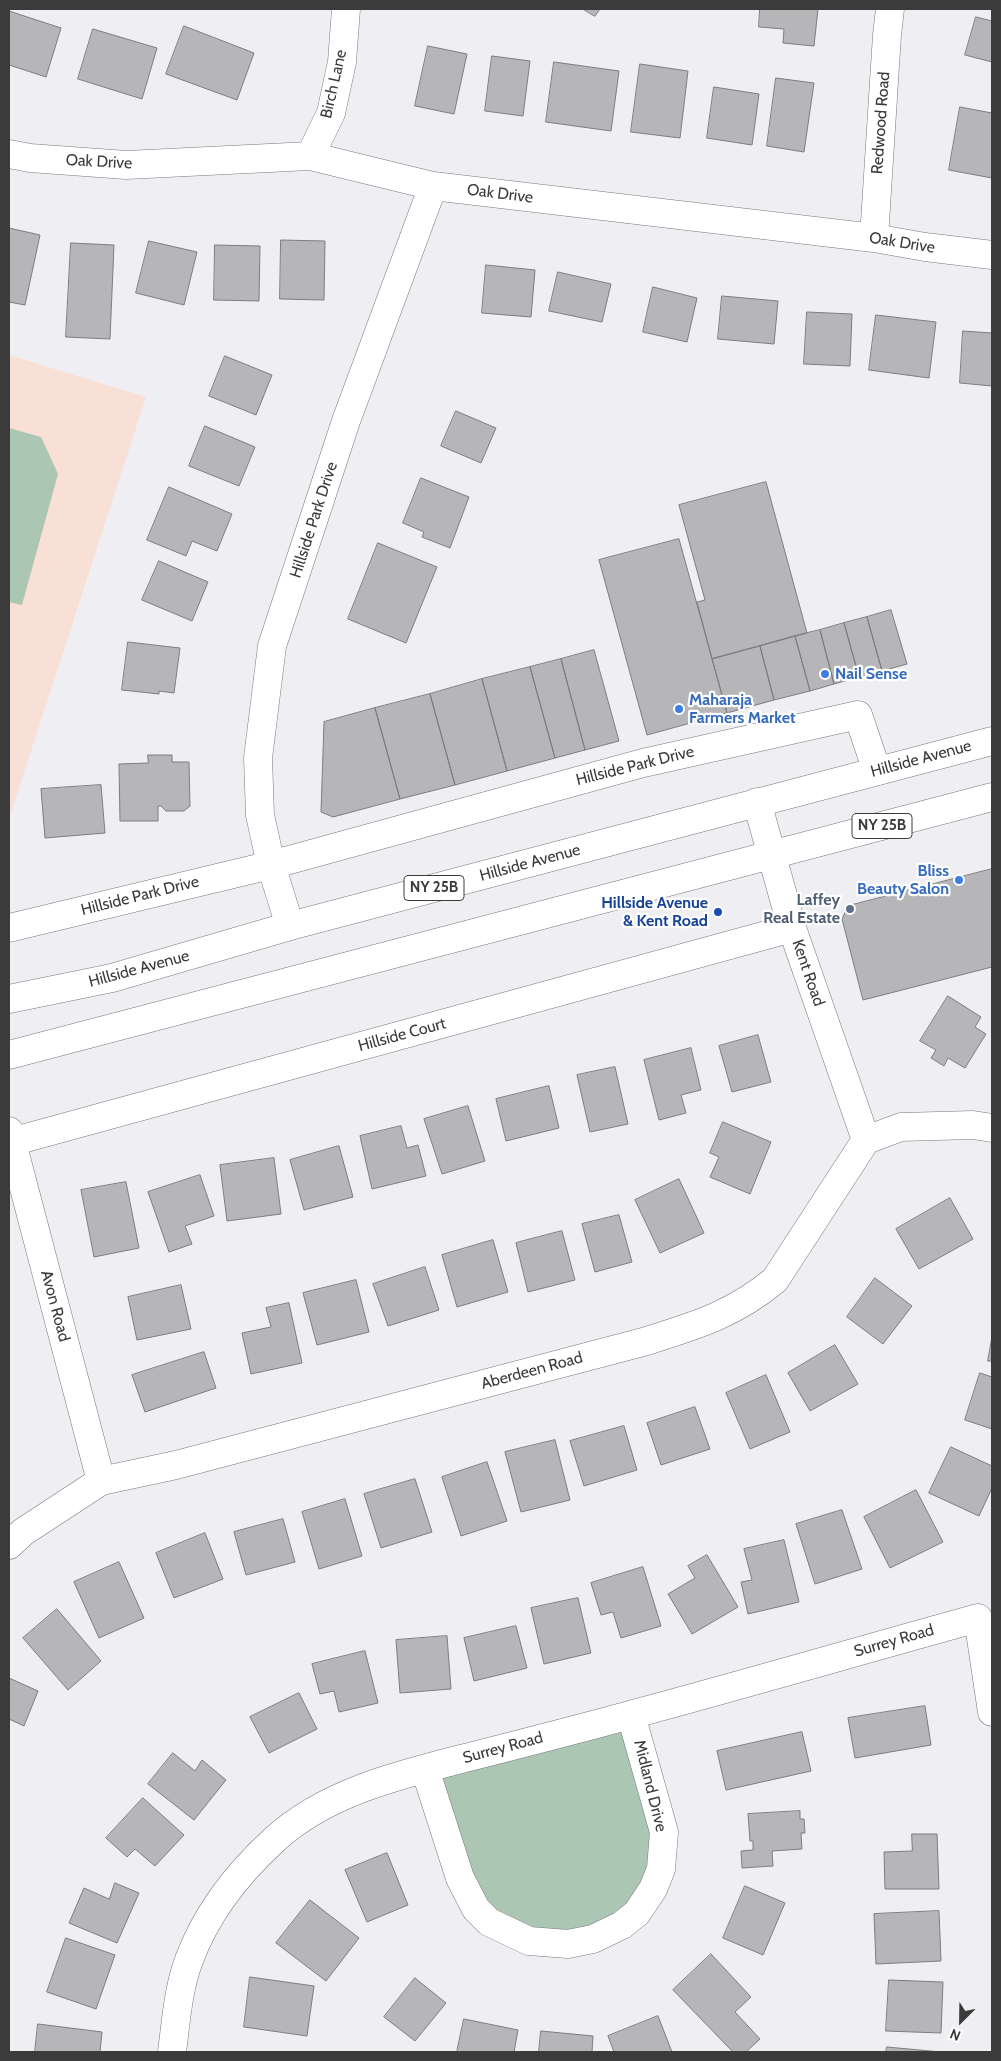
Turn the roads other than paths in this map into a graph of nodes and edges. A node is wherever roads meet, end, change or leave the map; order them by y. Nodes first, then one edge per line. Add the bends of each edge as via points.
1 (346, 9) edge
2 (890, 9) edge
3 (9, 154) edge
4 (310, 156) junction
5 (433, 186) junction
6 (874, 238) junction
7 (992, 255) edge
8 (992, 741) edge
9 (877, 771) junction
10 (992, 797) edge
11 (758, 802) junction
12 (773, 854) junction
13 (271, 865) junction
14 (290, 926) junction
15 (9, 928) edge
16 (792, 928) junction
17 (9, 1000) edge
18 (9, 1055) edge
19 (992, 1128) edge
20 (10, 1136) edge
21 (866, 1140) junction
22 (100, 1481) junction
23 (9, 1544) edge
24 (985, 1610) edge
25 (992, 1712) edge
26 (631, 1715) junction
27 (425, 1769) junction
28 (172, 2052) edge

1 - 4 street, Birch Lane via 342,62 331,113
2 - 6 street, Redwood Road
3 - 4 street, Oak Drive via 126,165
4 - 5 street, Oak Drive
5 - 6 street, Oak Drive
5 - 13 street, Hillside Park Drive via 346,421 272,646 258,758 260,814
6 - 7 street, Oak Drive
8 - 9 street, Hillside Avenue / NY 25B
9 - 11 street, Hillside Avenue / NY 25B
9 - 13 street, Hillside Park Drive via 858,715 643,763
10 - 12 street, NY 25B
11 - 12 street, Kent Road
11 - 14 street, Hillside Avenue / NY 25B
12 - 16 street, Kent Road
12 - 18 street, NY 25B
13 - 14 street, Hillside Park Drive
13 - 15 street, Hillside Park Drive
14 - 17 street, Hillside Avenue / NY 25B via 112,978
16 - 20 street, Hillside Court
16 - 21 street, Kent Road
19 - 21 street via 973,1125 901,1127
20 - 22 street, Avon Road
21 - 22 street, Aberdeen Road via 775,1280 755,1297 710,1321 643,1342 176,1465
22 - 23 street, Aberdeen Road
24 - 25 street
24 - 26 street, Surrey Road
26 - 27 street, Surrey Road
26 - 27 street, Midland Drive via 664,1832 660,1869 654,1889 637,1913 622,1925 593,1939 568,1944 529,1941 489,1922 476,1909 460,1878
27 - 28 street, Surrey Road via 316,1809 275,1839 237,1878 203,1929 189,1960

